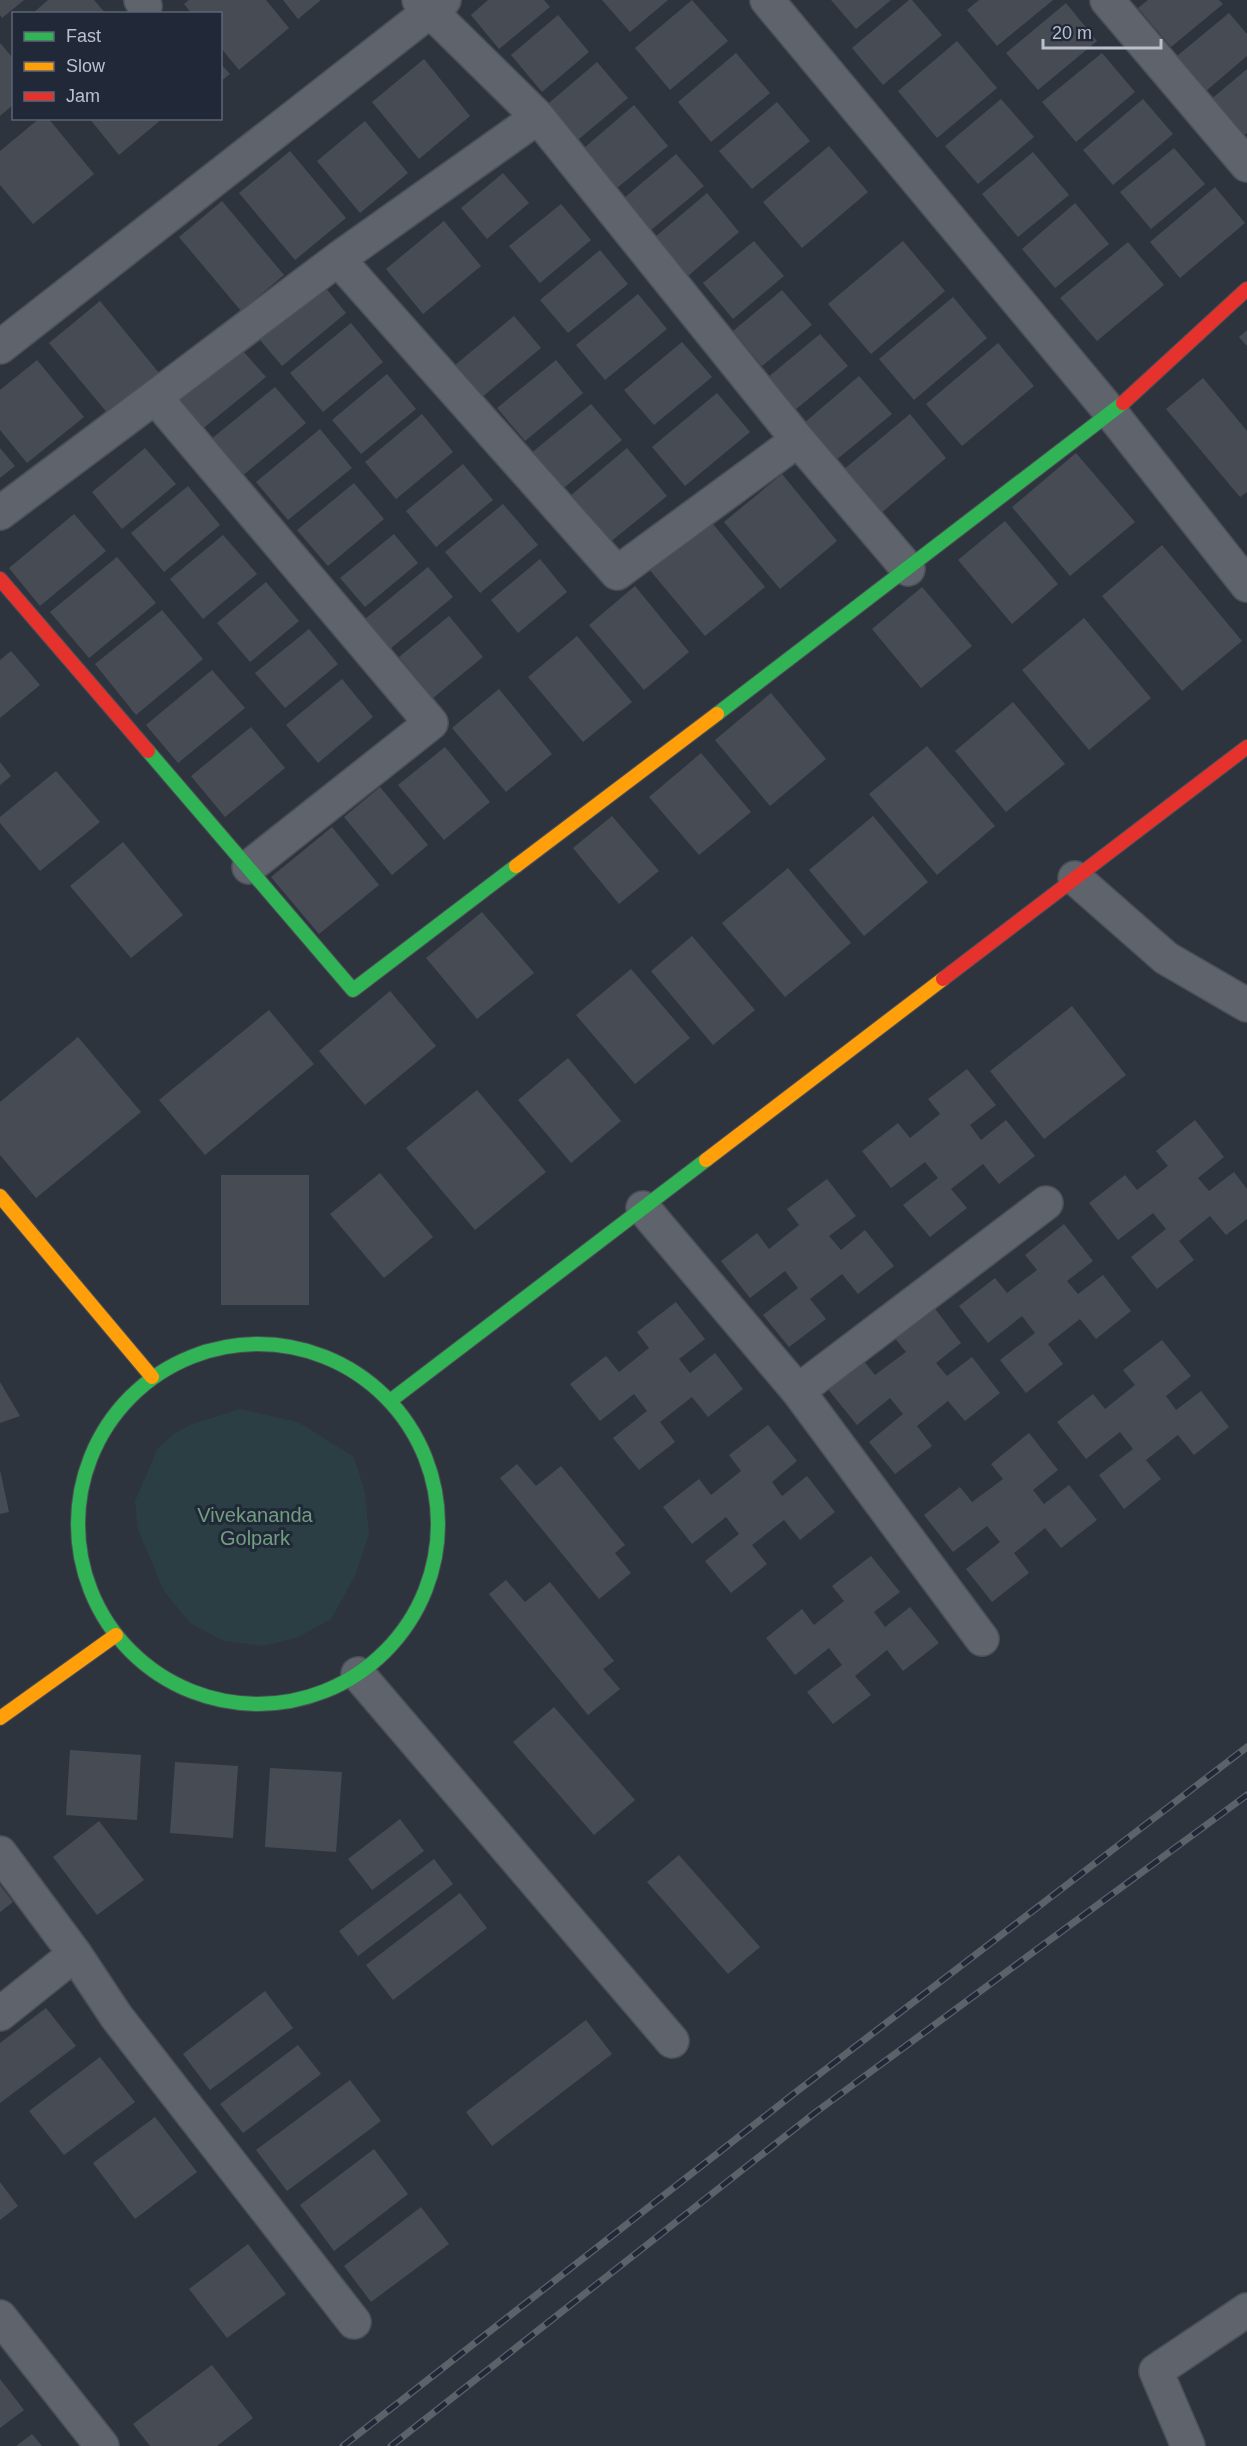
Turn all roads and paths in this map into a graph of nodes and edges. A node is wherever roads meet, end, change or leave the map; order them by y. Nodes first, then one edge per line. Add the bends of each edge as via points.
1 (767, 0) edge
2 (1107, 0) edge
3 (430, 4) edge
4 (538, 117) junction
5 (1247, 165) edge
6 (338, 259) junction
7 (1247, 289) edge
8 (0, 347) edge
9 (155, 397) junction
10 (1112, 414) junction
11 (798, 440) junction
12 (0, 513) edge
13 (908, 569) junction
14 (0, 579) edge
15 (1247, 585) edge
16 (1247, 747) edge
17 (249, 867) junction
18 (1075, 878) junction
19 (1247, 1005) edge
20 (0, 1196) edge
21 (1047, 1203) dead end
22 (643, 1208) junction
23 (152, 1377) junction
24 (798, 1391) junction
25 (390, 1401) junction
26 (116, 1635) junction
27 (982, 1638) dead end
28 (358, 1674) junction
29 (0, 1718) edge
30 (0, 1853) edge
31 (75, 1954) junction
32 (0, 2014) edge
33 (672, 2042) dead end
34 (1247, 2310) edge
35 (0, 2318) edge
36 (354, 2322) dead end
37 (102, 2446) edge
38 (1188, 2446) edge

1 - 10 street
2 - 5 street
3 - 4 street
3 - 8 street
4 - 6 street
4 - 11 street
6 - 9 street
6 - 11 street via 617,573
7 - 10 street
9 - 12 street
9 - 17 street via 431,723
10 - 13 street
10 - 15 street
11 - 13 street
13 - 17 street via 352,990
14 - 17 street
16 - 18 street
18 - 19 street via 1166,958
18 - 22 street
20 - 23 street
21 - 24 street
22 - 24 street
22 - 25 street
23 - 25 street via 211,1350 243,1344 275,1345 308,1351 338,1363 366,1379
23 - 26 street via 103,1430 88,1463 79,1499 78,1535 84,1571 97,1604
24 - 27 street
25 - 28 street via 427,1460 436,1493 439,1528 435,1563 424,1596 407,1626 386,1652
26 - 28 street via 167,1679 197,1693 230,1701 297,1700
26 - 29 street
28 - 33 street
30 - 31 street
31 - 32 street
31 - 36 street via 116,2016
34 - 38 street via 1155,2371
35 - 37 street

